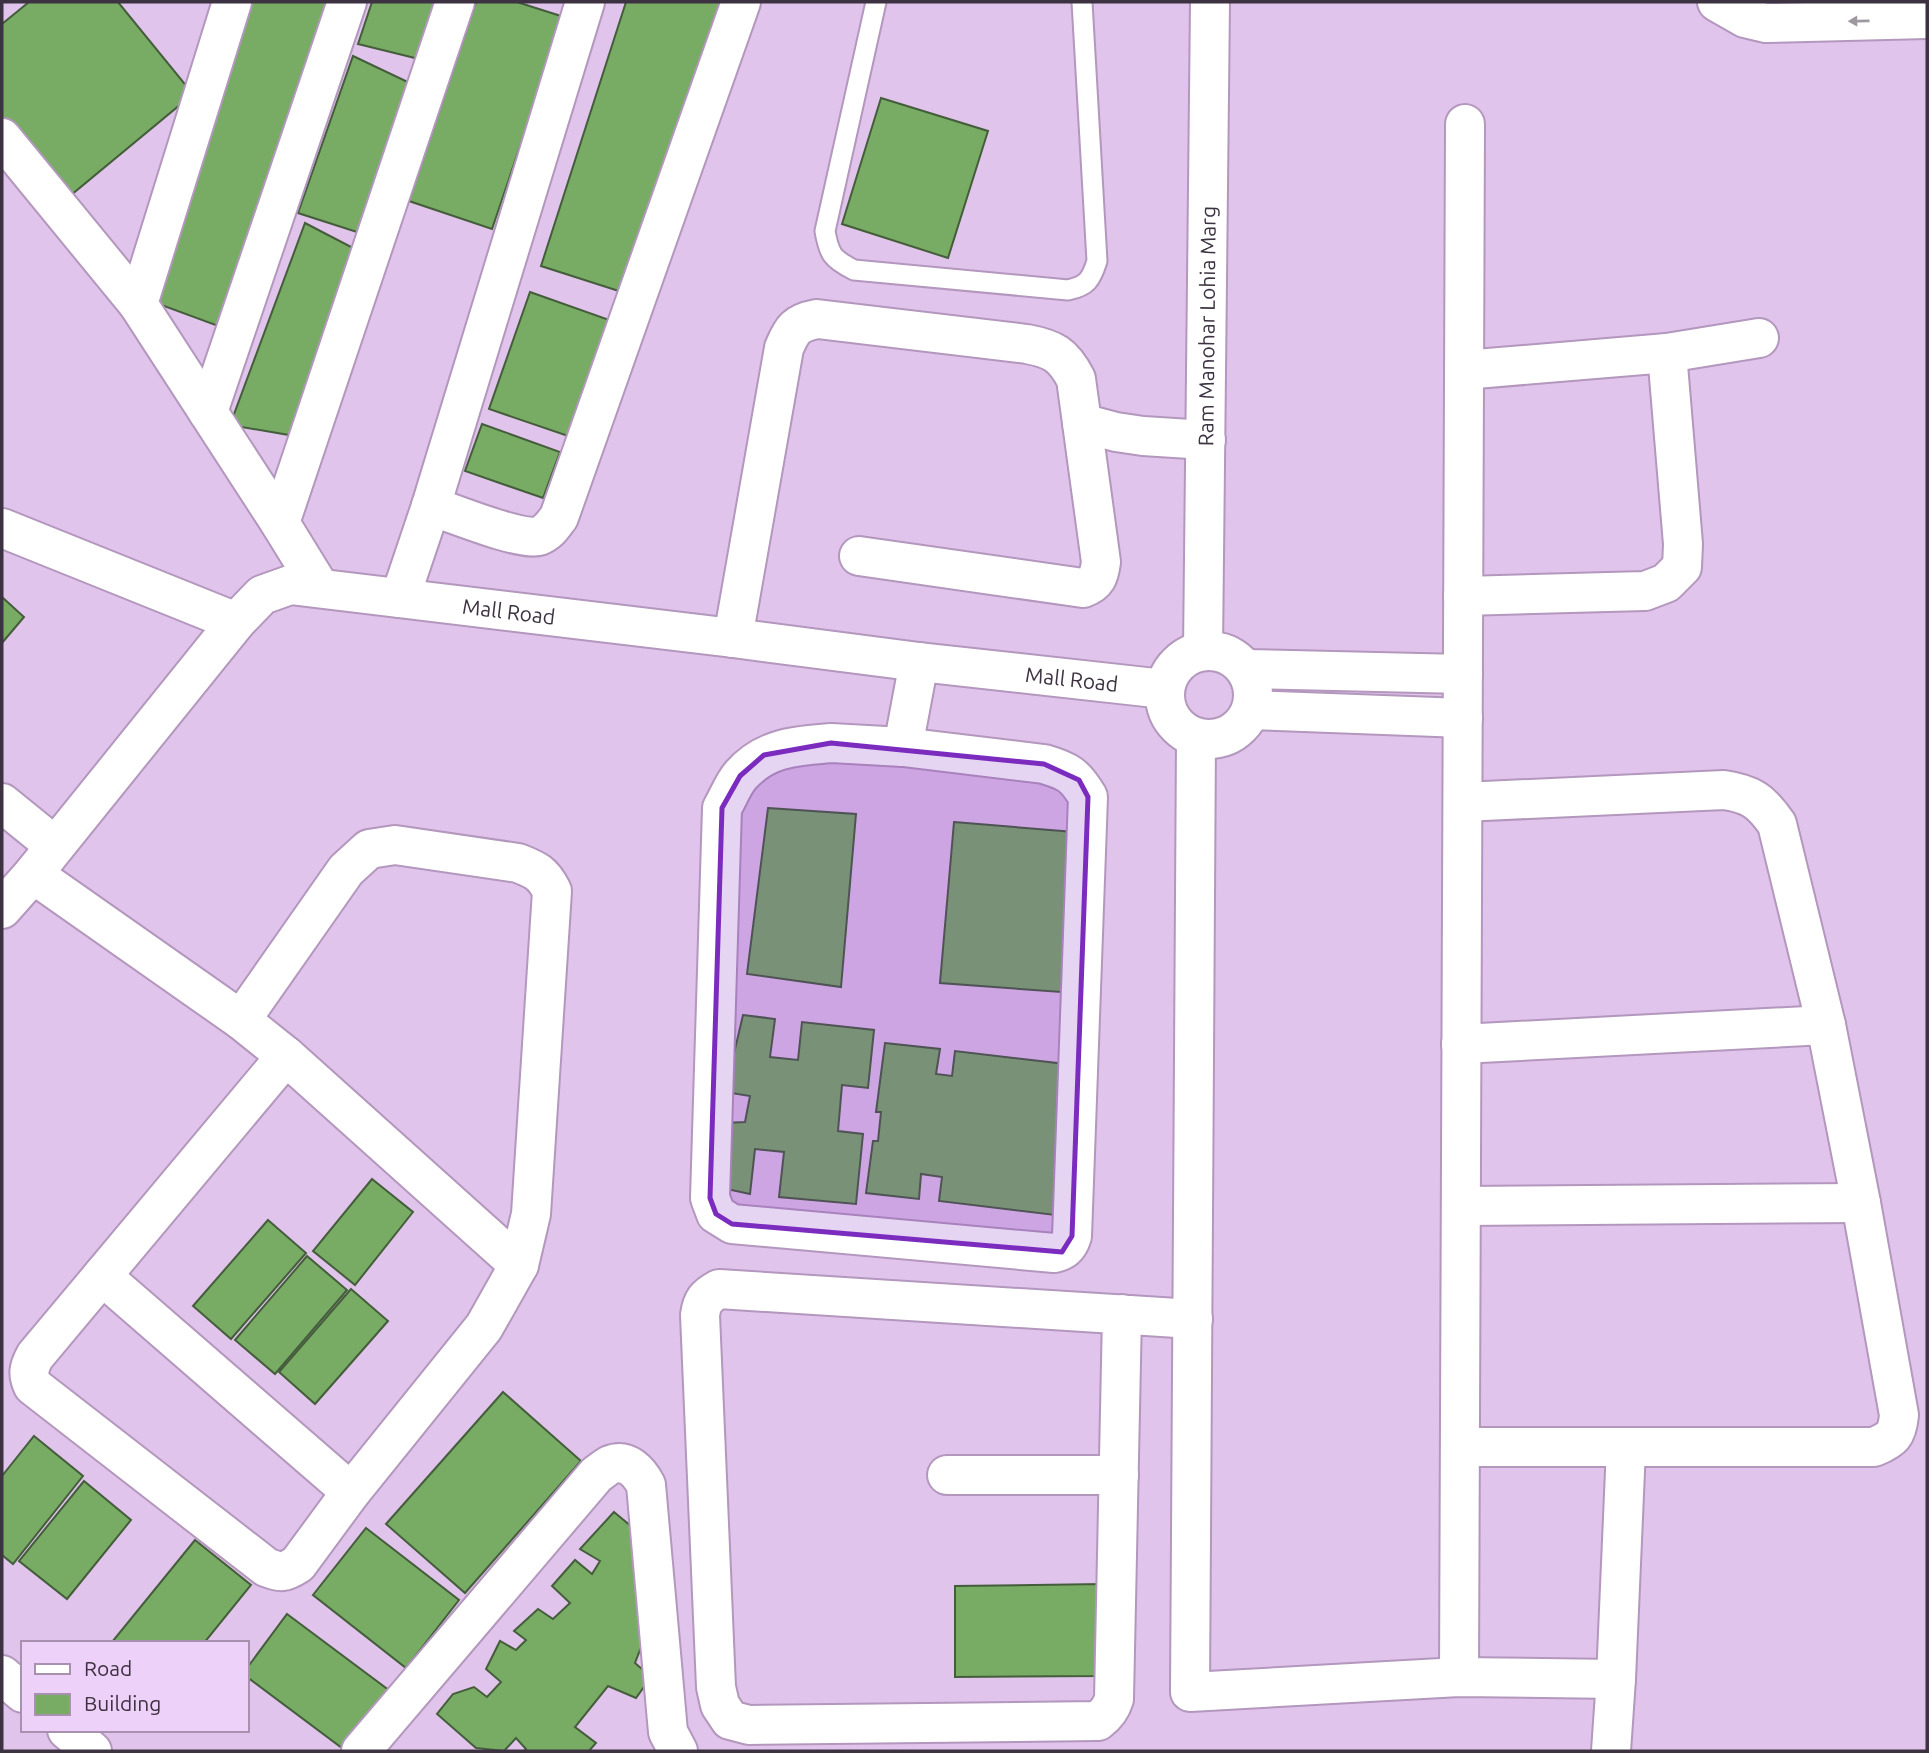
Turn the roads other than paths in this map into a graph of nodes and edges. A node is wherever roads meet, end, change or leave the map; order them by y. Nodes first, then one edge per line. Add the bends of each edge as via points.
1 (232, 2) edge
2 (347, 2) edge
3 (455, 2) edge
4 (585, 2) edge
5 (741, 2) edge
6 (876, 2) edge
7 (1082, 2) edge
8 (1210, 2) edge
9 (1717, 2) edge
10 (1927, 19) edge
11 (1465, 124) dead end
12 (2, 138) edge
13 (138, 304) junction
14 (1759, 338) dead end
15 (1667, 353) junction
16 (1464, 370) junction
17 (208, 412) junction
18 (1082, 423) junction
19 (1206, 440) junction
20 (431, 506) junction
21 (280, 523) junction
22 (9, 543) edge
23 (859, 556) dead end
24 (320, 588) junction
25 (1463, 596) junction
26 (400, 598) junction
27 (236, 622) junction
28 (733, 638) junction
29 (1203, 650) junction
30 (919, 663) junction
31 (1245, 669) junction
32 (1463, 674) junction
33 (1164, 689) junction
34 (1251, 710) junction
35 (1463, 718) junction
36 (1196, 738) junction
37 (904, 747) junction
38 (1462, 802) junction
39 (2, 803) edge
40 (44, 860) junction
41 (2, 909) edge
42 (241, 1020) junction
43 (1826, 1025) junction
44 (1461, 1044) junction
45 (286, 1056) junction
46 (1861, 1203) junction
47 (1461, 1206) junction
48 (519, 1265) junction
49 (102, 1276) junction
50 (1122, 1314) junction
51 (1193, 1319) junction
52 (1460, 1447) junction
53 (1626, 1448) junction
54 (947, 1475) dead end
55 (1119, 1475) junction
56 (351, 1492) junction
57 (2, 1675) edge
58 (1459, 1677) junction
59 (1616, 1679) junction
60 (21, 1691) edge
61 (69, 1732) edge
62 (92, 1751) edge
63 (360, 1751) edge
64 (678, 1751) edge
65 (1611, 1751) edge

1 - 13 street
2 - 17 street
3 - 21 street
4 - 20 street
5 - 20 street via 559,517 549,531 536,537 520,536
6 - 7 lane via 825,230 828,248 854,270 1068,290 1083,287 1097,261
8 - 19 street, Ram Manohar Lohia Marg
10 -> 9 street via 1766,23 1745,18
11 - 16 street
12 - 13 street
13 - 17 street
14 - 15 street
15 - 16 street
15 - 25 street via 1682,568 1666,583 1645,591
16 - 25 street
17 - 21 street
18 - 19 street via 1143,436
18 - 23 street via 1101,562 1092,584 1083,588
18 - 28 street via 1076,379 1059,355 1045,348 817,319 802,322 790,333 784,348
19 - 29 street, Ram Manohar Lohia Marg
20 - 26 street
21 - 24 street
22 - 27 street
24 - 26 street, Mall Road
24 - 27 street, Mall Road via 290,585 262,595
25 - 32 street
26 - 28 street, Mall Road
27 - 40 street, Mall Road
28 - 30 street, Mall Road
29 - 31 street via 1227,654
29 - 33 street via 1177,663
30 - 33 street, Mall Road
30 - 37 street
31 - 32 street
31 - 34 street via 1254,696
32 - 35 street
33 - 36 street via 1168,714
34 - 35 street
34 - 36 street via 1231,734
35 - 38 street
36 - 51 street
37 - 37 street via 1044,764 1079,780 1088,797 1072,1236 1062,1252 732,1224 716,1214 710,1198 722,808 740,776 764,755 792,746 831,743
38 - 43 street via 1724,790 1745,793 1764,806 1777,824
38 - 44 street
39 - 40 street
40 - 41 street, Mall Road
40 - 42 street
42 - 45 street
42 - 48 street via 346,870 369,849 395,845 518,863 545,877 552,891 531,1214
43 - 44 street
43 - 46 street
44 - 47 street
45 - 48 street
45 - 49 street
46 - 47 street
46 - 53 street via 1899,1415 1898,1430 1889,1441 1874,1447
47 - 52 street
48 - 56 street via 484,1327
49 - 56 street
49 - 56 street via 35,1356 28,1376 33,1386 277,1571 286,1572 298,1564
50 - 51 street
50 - 55 street
50 - 55 street via 719,1289 708,1295 701,1304 701,1315 720,1705 730,1720 749,1725 1098,1721 1114,1699
51 - 58 street via 1190,1692
52 - 53 street
52 - 58 street
53 - 59 street
54 - 55 street
57 - 60 street
58 - 59 street
59 - 65 street
61 - 62 street
63 - 64 street via 596,1475 611,1464 626,1464 640,1473 646,1485 668,1732

